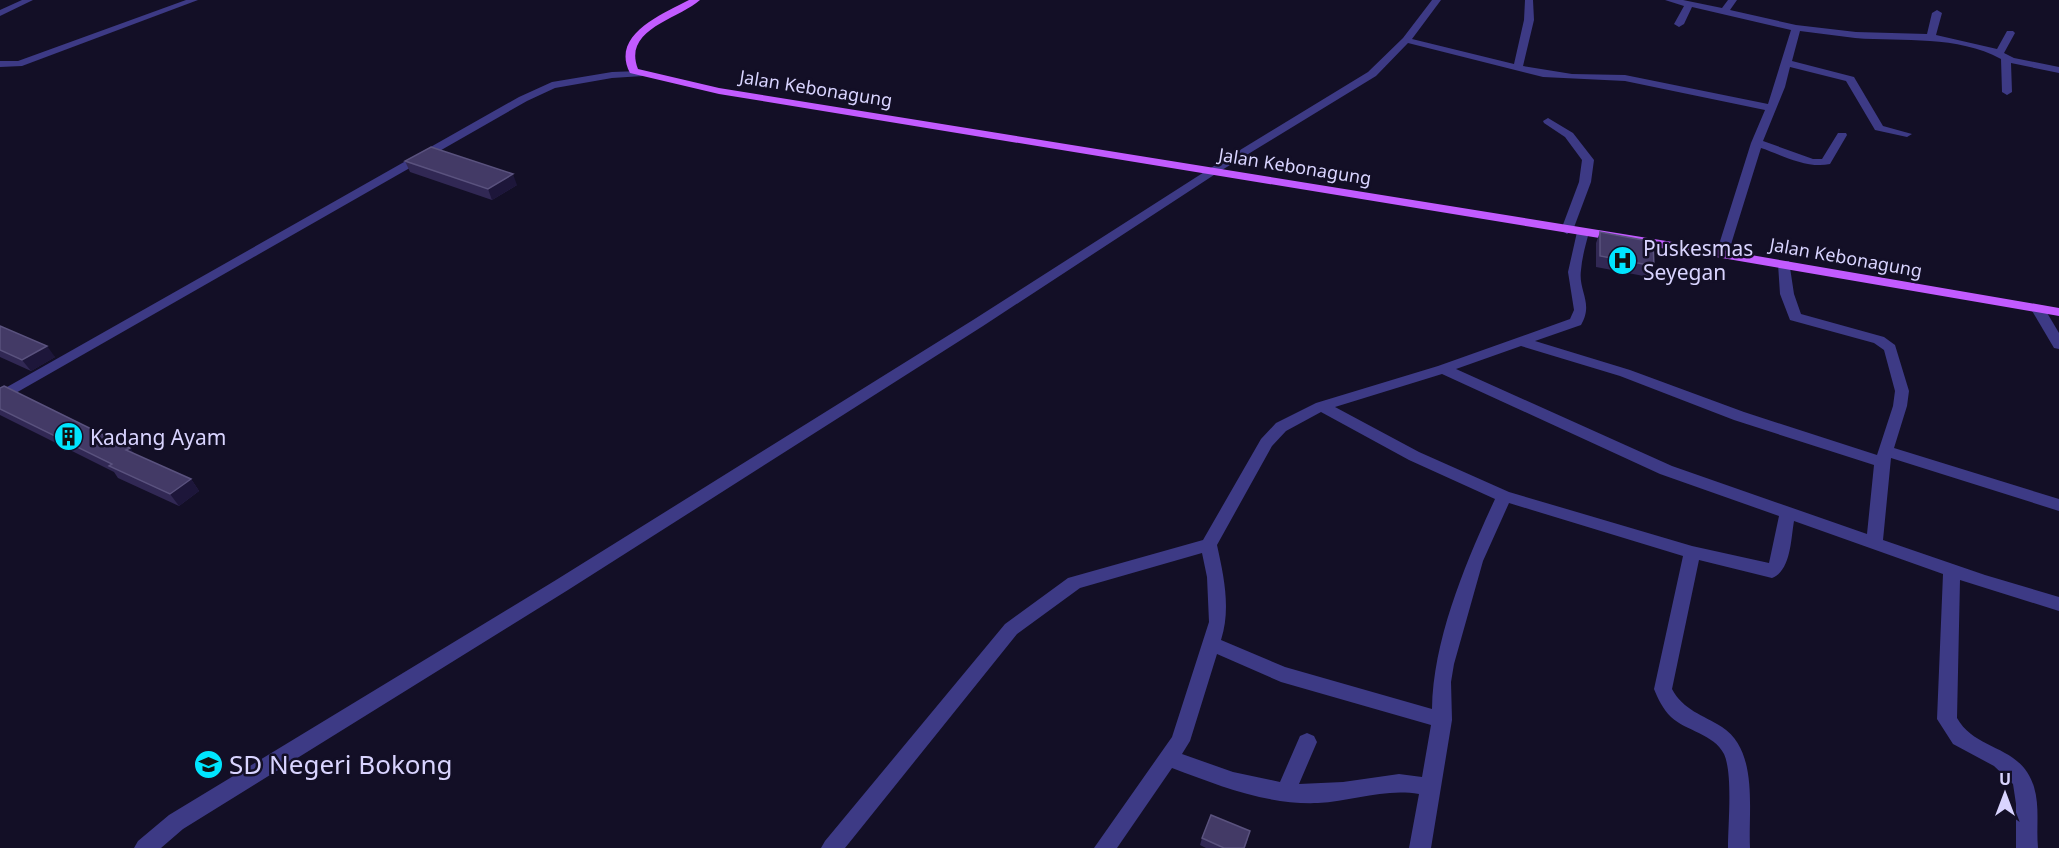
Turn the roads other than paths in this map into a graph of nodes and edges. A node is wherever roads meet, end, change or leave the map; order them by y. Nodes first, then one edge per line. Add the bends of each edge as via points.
1 (30, 0) edge
2 (194, 0) edge
3 (696, 0) edge
4 (1437, 0) edge
5 (1529, 0) edge
6 (1669, 0) edge
7 (1733, 0) edge
8 (1689, 4) junction
9 (1724, 11) junction
10 (0, 13) edge
11 (1938, 13) dead end
12 (1679, 24) dead end
13 (1796, 28) junction
14 (2010, 33) dead end
15 (1931, 37) junction
16 (1406, 40) junction
17 (2002, 55) junction
18 (1786, 63) junction
19 (0, 64) edge
20 (1518, 68) junction
21 (2059, 70) edge
22 (639, 74) junction
23 (2007, 92) dead end
24 (1770, 108) junction
25 (1548, 121) dead end
26 (1907, 134) dead end
27 (1842, 135) dead end
28 (1757, 143) junction
29 (1213, 171) junction
30 (1575, 231) junction
31 (1722, 254) junction
32 (1785, 264) junction
33 (2038, 309) junction
34 (2059, 312) edge
35 (1522, 342) junction
36 (2059, 345) edge
37 (1443, 369) junction
38 (0, 397) edge
39 (1320, 406) junction
40 (1884, 456) junction
41 (1504, 496) junction
42 (2059, 506) edge
43 (1788, 512) junction
44 (1874, 543) junction
45 (1209, 545) junction
46 (1692, 552) junction
47 (1952, 570) junction
48 (2059, 604) edge
49 (1212, 644) junction
50 (1442, 720) junction
51 (1307, 741) dead end
52 (1168, 758) junction
53 (1429, 789) junction
54 (1286, 794) junction
55 (145, 848) edge
56 (832, 848) edge
57 (1106, 848) edge
58 (1420, 848) edge
59 (1739, 848) edge
60 (2027, 848) edge

1 - 10 street
2 - 19 street via 19,64
3 - 22 main road via 632,41 628,59
4 - 16 street
5 - 20 street via 1529,20
6 - 8 street
7 - 9 street
8 - 9 street
8 - 12 street
9 - 13 street
11 - 15 street
13 - 15 street
13 - 18 street
14 - 17 street
15 - 17 street
16 - 20 street
16 - 29 street via 1372,74
17 - 21 street
17 - 23 street
18 - 24 street
18 - 26 street via 1850,79 1879,128
20 - 24 street via 1572,77 1624,78
22 - 29 main road, Jalan Kebonagung via 719,91
22 - 38 street via 552,85 523,99
24 - 28 street
25 - 30 street via 1569,135 1588,160
27 - 28 street via 1826,162 1812,162
28 - 31 street
29 - 30 main road, Jalan Kebonagung
29 - 55 street via 562,585 176,822
30 - 31 main road, Jalan Kebonagung
30 - 35 street via 1574,272 1580,316 1569,326
31 - 32 main road, Jalan Kebonagung
32 - 33 main road, Jalan Kebonagung
32 - 40 street via 1787,294 1795,317 1865,335 1890,348 1902,391
33 - 34 main road, Jalan Kebonagung
33 - 36 street
35 - 37 street
35 - 40 street via 1625,373 1739,416
37 - 39 street
37 - 43 street via 1666,470
39 - 41 street via 1413,456
39 - 45 street via 1272,434
40 - 42 street
40 - 44 street
41 - 46 street
41 - 50 street via 1475,561 1445,664
43 - 44 street
43 - 46 street via 1777,565 1772,571
44 - 47 street
45 - 49 street via 1216,578 1218,622
45 - 56 street via 1074,583 1011,629
46 - 59 street via 1664,688 1678,713 1730,746 1736,762
47 - 48 street
47 - 60 street via 1947,719 1958,736 2011,766 2021,779 2026,796
49 - 50 street via 1281,674
49 - 52 street via 1180,741
50 - 53 street
51 - 54 street
52 - 54 street via 1246,787
52 - 57 street
53 - 54 street via 1413,783 1384,784 1323,794
53 - 58 street

